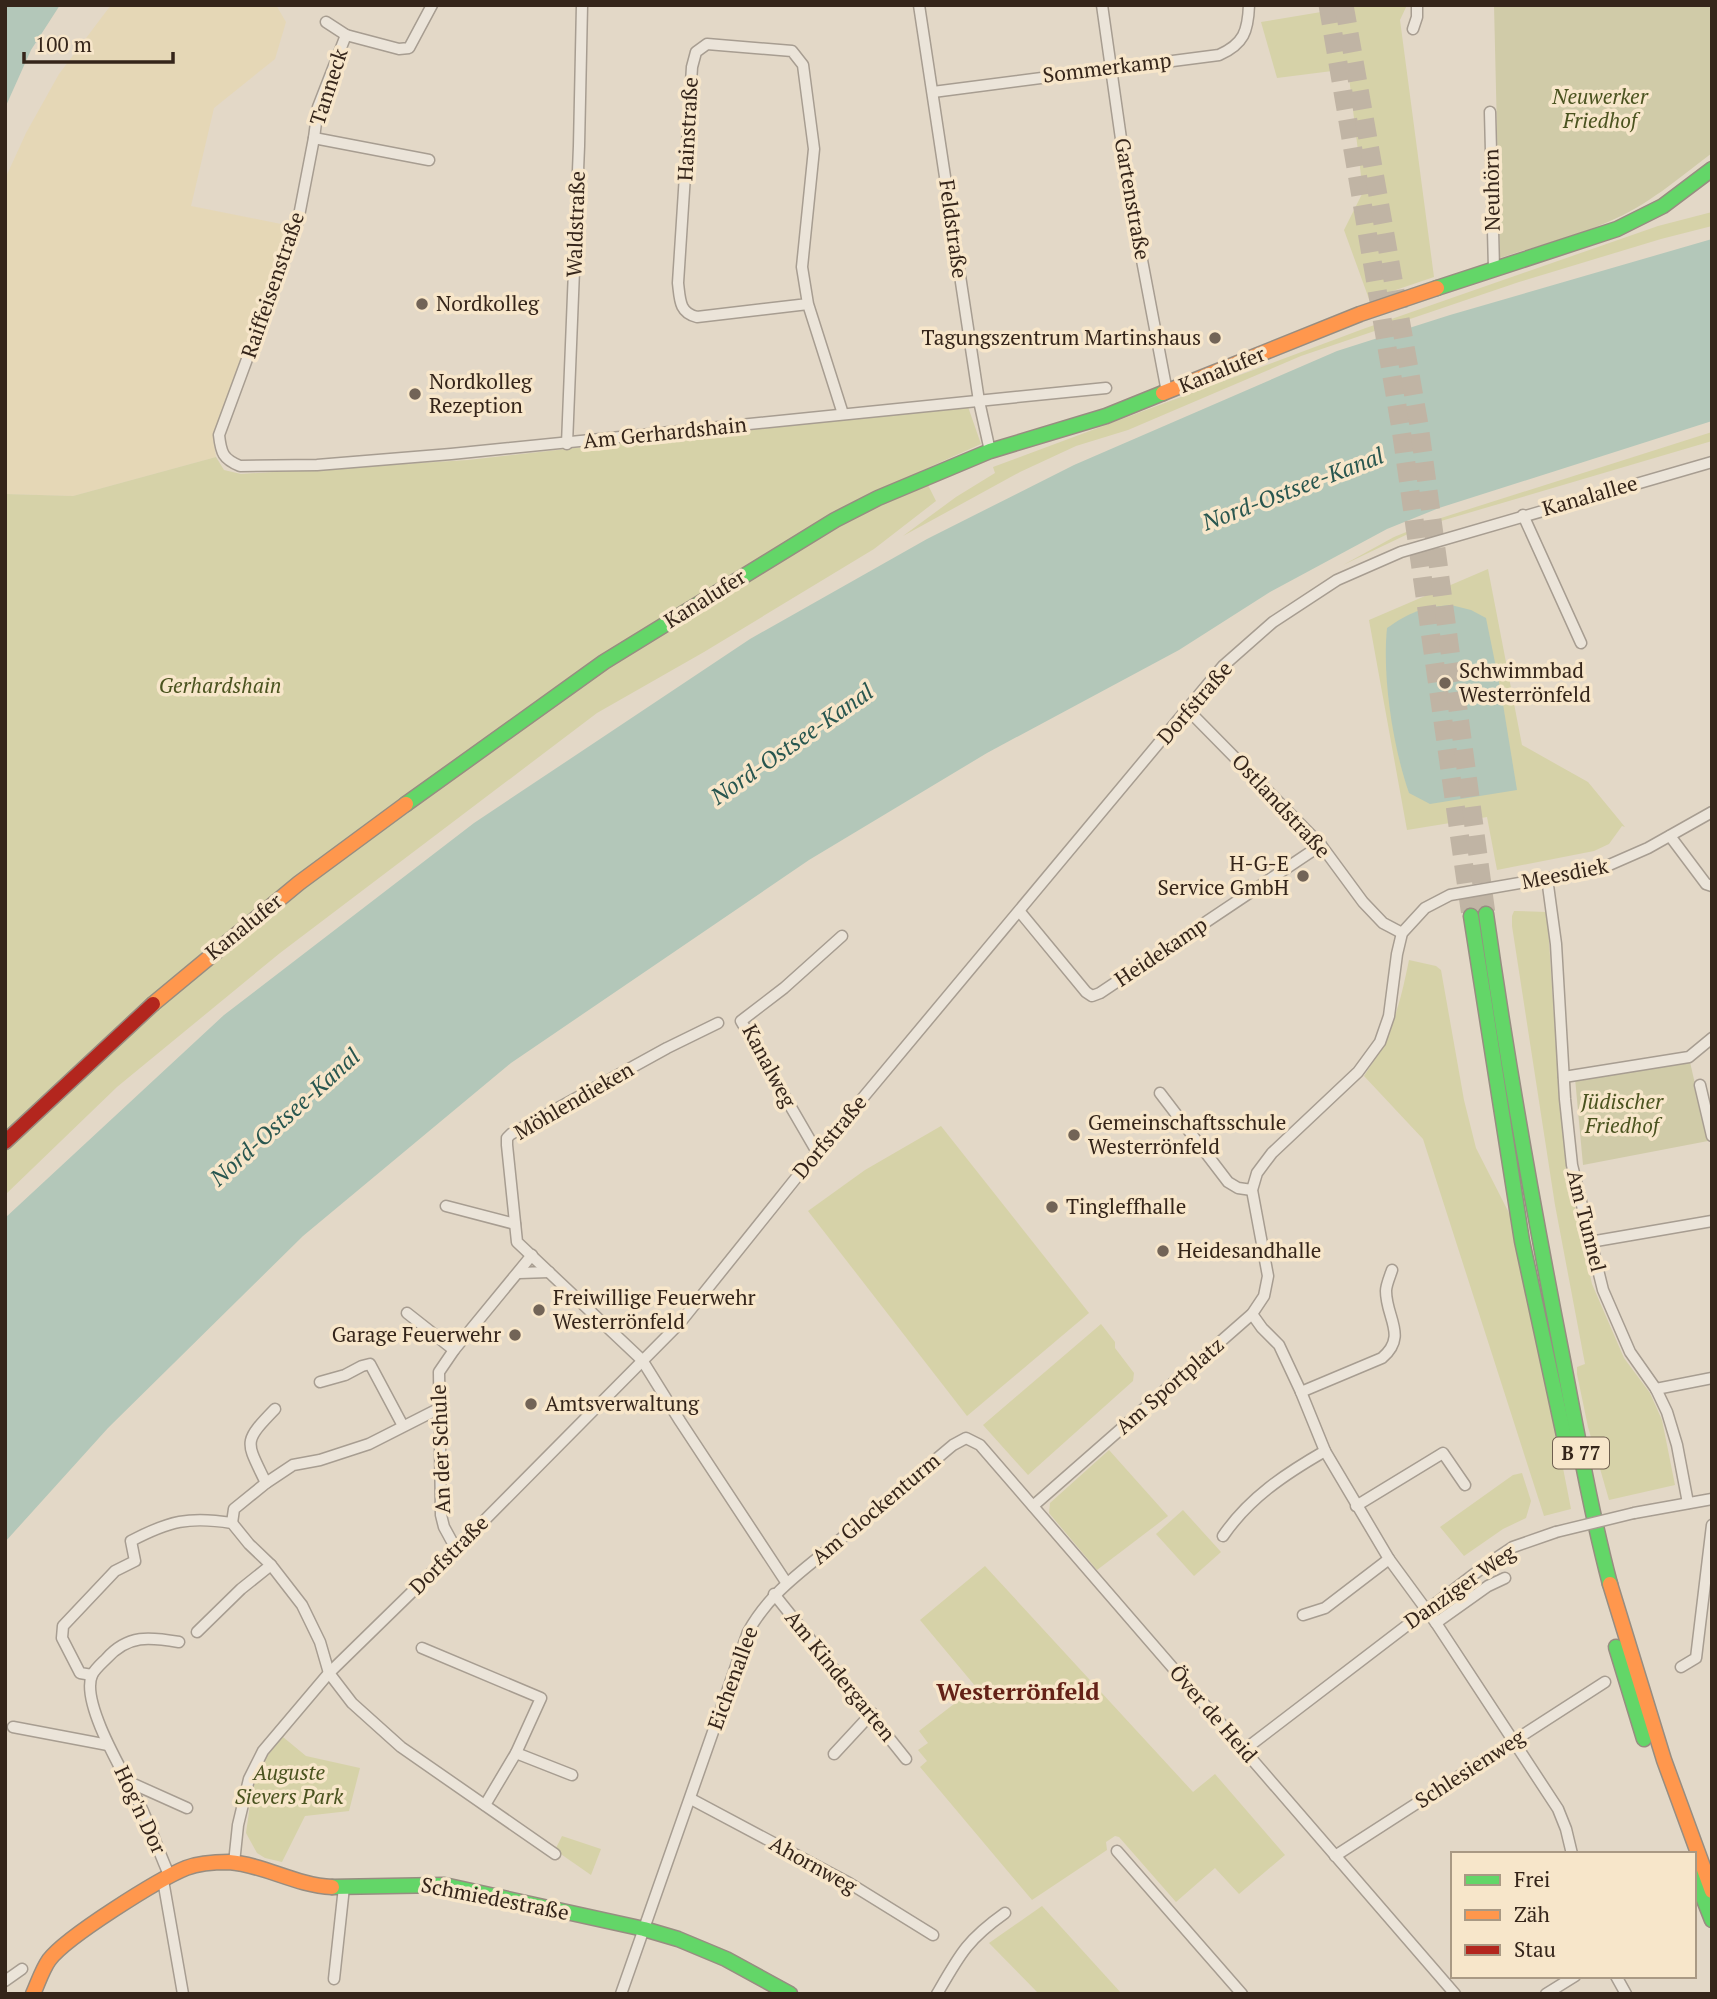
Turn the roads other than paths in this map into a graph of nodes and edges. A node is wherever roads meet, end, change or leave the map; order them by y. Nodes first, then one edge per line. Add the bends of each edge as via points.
1 (432, 5) edge
2 (582, 5) edge
3 (919, 5) edge
4 (1102, 5) edge
5 (1249, 5) edge
6 (1417, 5) edge
7 (326, 22) dead end
8 (1413, 29) dead end
9 (346, 35) junction
10 (1112, 67) junction
11 (933, 92) junction
12 (1490, 112) dead end
13 (314, 138) junction
14 (429, 160) dead end
15 (1712, 169) edge
16 (1494, 269) junction
17 (808, 304) junction
18 (1105, 388) dead end
19 (1167, 392) junction
20 (979, 401) junction
21 (843, 414) junction
22 (567, 444) junction
23 (990, 451) junction
24 (226, 460) joint
25 (1712, 462) edge
26 (1523, 514) junction
27 (1581, 643) dead end
28 (1188, 710) junction
29 (1712, 811) edge
30 (1670, 836) junction
31 (1321, 845) junction
32 (1547, 878) junction
33 (1712, 886) edge
34 (1020, 912) junction
35 (1402, 933) junction
36 (842, 936) dead end
37 (718, 1023) dead end
38 (1712, 1038) edge
39 (1564, 1077) junction
40 (1700, 1085) dead end
41 (1160, 1093) dead end
42 (1707, 1097) edge
43 (1712, 1136) edge
44 (5, 1142) edge
45 (817, 1153) junction
46 (1252, 1189) junction
47 (446, 1206) dead end
48 (1712, 1222) edge
49 (515, 1224) junction
50 (1590, 1242) junction
51 (532, 1255) junction
52 (1392, 1270) dead end
53 (549, 1272) junction
54 (519, 1273) junction
55 (407, 1313) dead end
56 (1252, 1314) junction
57 (454, 1350) junction
58 (642, 1360) junction
59 (1712, 1378) edge
60 (320, 1381) dead end
61 (1656, 1389) junction
62 (1301, 1392) junction
63 (440, 1408) junction
64 (275, 1409) dead end
65 (403, 1426) junction
66 (966, 1438) joint
67 (1325, 1451) junction
68 (266, 1483) junction
69 (1465, 1485) dead end
70 (1712, 1499) edge
71 (1688, 1503) junction
72 (1033, 1506) junction
73 (1356, 1506) junction
74 (232, 1523) junction
75 (1712, 1525) edge
76 (1223, 1536) dead end
77 (456, 1549) junction
78 (1389, 1559) junction
79 (271, 1565) junction
80 (1505, 1578) dead end
81 (786, 1582) junction
82 (774, 1594) junction
83 (1426, 1609) junction
84 (1303, 1615) dead end
85 (1436, 1623) junction
86 (197, 1632) dead end
87 (179, 1642) dead end
88 (422, 1648) dead end
89 (1681, 1667) dead end
90 (329, 1673) junction
91 (92, 1675) junction
92 (1605, 1682) dead end
93 (872, 1713) junction
94 (13, 1727) dead end
95 (1513, 1741) junction
96 (108, 1745) junction
97 (1244, 1750) junction
98 (516, 1753) junction
99 (835, 1754) dead end
100 (906, 1759) dead end
101 (572, 1775) dead end
102 (129, 1782) junction
103 (691, 1800) junction
104 (485, 1805) junction
105 (187, 1808) dead end
106 (1682, 1815) junction
107 (1117, 1851) dead end
108 (1572, 1852) edge
109 (1685, 1852) edge
110 (555, 1854) dead end
111 (1335, 1856) junction
112 (234, 1863) junction
113 (1712, 1871) edge
114 (167, 1879) junction
115 (1696, 1881) edge
116 (345, 1887) junction
117 (1712, 1891) edge
118 (1005, 1913) dead end
119 (1712, 1920) edge
120 (644, 1929) junction
121 (933, 1935) dead end
122 (22, 1969) dead end
123 (1572, 1978) edge
124 (1617, 1978) edge
125 (334, 1979) dead end
126 (5, 1981) edge
127 (33, 1994) edge
128 (183, 1994) edge
129 (621, 1994) edge
130 (790, 1994) edge
131 (937, 1994) edge
132 (1242, 1994) edge
133 (1455, 1994) edge
134 (1546, 1994) edge
135 (1626, 1994) edge

1 - 9 street, Tanneck via 409,48
2 - 22 street, Waldstraße
3 - 11 street, Feldstraße
4 - 10 street, Gartenstraße
5 - 10 street, Sommerkamp via 1247,30 1234,48 1219,55
6 - 8 street
7 - 9 street, Tanneck
9 - 13 street, Tanneck via 318,107
10 - 11 street, Sommerkamp
10 - 19 street, Gartenstraße via 1127,181
11 - 20 street, Feldstraße
12 - 16 street, Neuhörn
13 - 14 street
13 - 24 street, Raiffeisenstraße via 298,221 219,435
15 - 16 main road, Kanalufer via 1663,206 1631,223
16 - 19 main road, Kanalufer via 1360,314
17 - 17 street, Hainstraße via 697,317 681,306 678,283 692,67 696,52 707,44 792,51 803,65 814,149 802,267
17 - 21 street, Hainstraße
18 - 20 street, Am Gerhardshain
19 - 23 main road, Kanalufer
20 - 21 street, Am Gerhardshain
20 - 23 street, Feldstraße
21 - 22 street, Am Gerhardshain
22 - 24 street, Am Gerhardshain via 317,465 240,466
23 - 44 main road, Kanalufer via 835,520 604,662 299,883 174,985
25 - 26 street, Kanalallee
26 - 27 street, Kanalallee
26 - 28 street, Dorfstraße via 1401,552 1337,580 1273,622 1223,666
28 - 31 street, Ostlandstraße
28 - 34 street, Dorfstraße
29 - 30 street, Meesdiek
30 - 32 street, Meesdiek via 1600,869
30 - 33 street
31 - 34 street, Heidekamp via 1092,996
31 - 35 street, Ostlandstraße via 1363,902 1383,923
32 - 35 street, Meesdiek via 1450,895 1425,908
32 - 39 street, Am Tunnel
34 - 45 street, Dorfstraße
35 - 46 street via 1389,1016 1380,1042 1359,1072 1272,1153
36 - 45 street, Kanalweg via 741,1021
37 - 49 street, Möhlendieken via 510,1134 507,1144
38 - 39 street via 1689,1057
39 - 50 street, Am Tunnel via 1572,1165
40 - 42 street
41 - 46 street via 1228,1182
42 - 43 street
45 - 58 street, Dorfstraße via 679,1324
46 - 56 street, Am Sportplatz via 1268,1276 1264,1296
47 - 49 street
48 - 50 street
49 - 51 street, Möhlendieken via 517,1242
50 - 61 street, Am Tunnel via 1618,1326
51 - 53 street, Möhlendieken
51 - 54 street, An der Schule
52 - 62 street via 1386,1291 1395,1339 1392,1350
53 - 54 street
53 - 58 street, Möhlendieken
54 - 57 street, An der Schule
55 - 57 street
56 - 62 street via 1279,1345
56 - 72 street, Am Sportplatz
57 - 63 street, An der Schule via 439,1372
58 - 77 street, Dorfstraße
58 - 81 street
59 - 61 street
60 - 65 street via 370,1364
61 - 71 street, Am Tunnel via 1677,1445
62 - 67 street
63 - 65 street
63 - 77 street, An der Schule via 441,1515
64 - 68 street via 251,1436 250,1450
65 - 68 street via 369,1444 293,1465
66 - 72 street, Över de Heid via 979,1445
66 - 81 street, Am Glockenturm
67 - 73 street
67 - 76 street via 1282,1476 1238,1514
68 - 74 street via 234,1509
69 - 73 street via 1443,1453
70 - 71 street, Danziger Weg
71 - 83 street, Danziger Weg, bridge via 1556,1532 1513,1547
72 - 97 street, Över de Heid
73 - 78 street
74 - 79 street
74 - 91 street via 202,1518 177,1521 131,1541 135,1561 116,1571 63,1626 62,1638 80,1673
75 - 89 street via 1696,1658
77 - 90 street, Dorfstraße
78 - 83 street
78 - 84 street via 1325,1608
79 - 86 street
79 - 90 street via 303,1605
80 - 85 street
81 - 82 street, Eichenallee
82 - 93 street, Am Kindergarten
82 - 103 street, Eichenallee via 748,1632
83 - 85 street
83 - 97 street, Danziger Weg
85 - 95 street
87 - 91 street via 149,1637 131,1641 115,1649
88 - 98 street via 541,1698
90 - 104 street via 352,1703 401,1747
90 - 112 street, Dorfstraße via 257,1760 238,1825
91 - 96 street, Hog'n Dor via 93,1706
92 - 95 street, Schlesienweg
93 - 99 street
93 - 100 street, Am Kindergarten
94 - 96 street, Hog'n Dor
95 - 108 street via 1558,1809
95 - 111 street, Schlesienweg
96 - 102 street, Hog'n Dor
97 - 111 street, Över de Heid
98 - 101 street
98 - 104 street
102 - 105 street
102 - 114 street, Hog'n Dor via 148,1820
103 - 120 street, Eichenallee
103 - 121 street, Ahornweg via 849,1883
104 - 110 street
106 - 109 main road, B 77 via 1598,1536 1478,915 1522,1241 1586,1541 1630,1699
106 - 113 main road
106 - 117 main road, B 77
107 - 132 street
111 - 133 street, Över de Heid
112 - 114 main road, Schmiedestraße via 201,1864
112 - 116 main road, Schmiedestraße via 312,1885
114 - 127 main road via 64,1945 50,1959
114 - 128 street, Hog'n Dor
115 - 119 main road
116 - 120 main road, Schmiedestraße via 444,1885
116 - 125 street
118 - 131 street via 967,1944
120 - 129 street, Eichenallee
120 - 130 main road, Schmiedestraße via 726,1959
122 - 126 street
123 - 134 street
124 - 135 street

